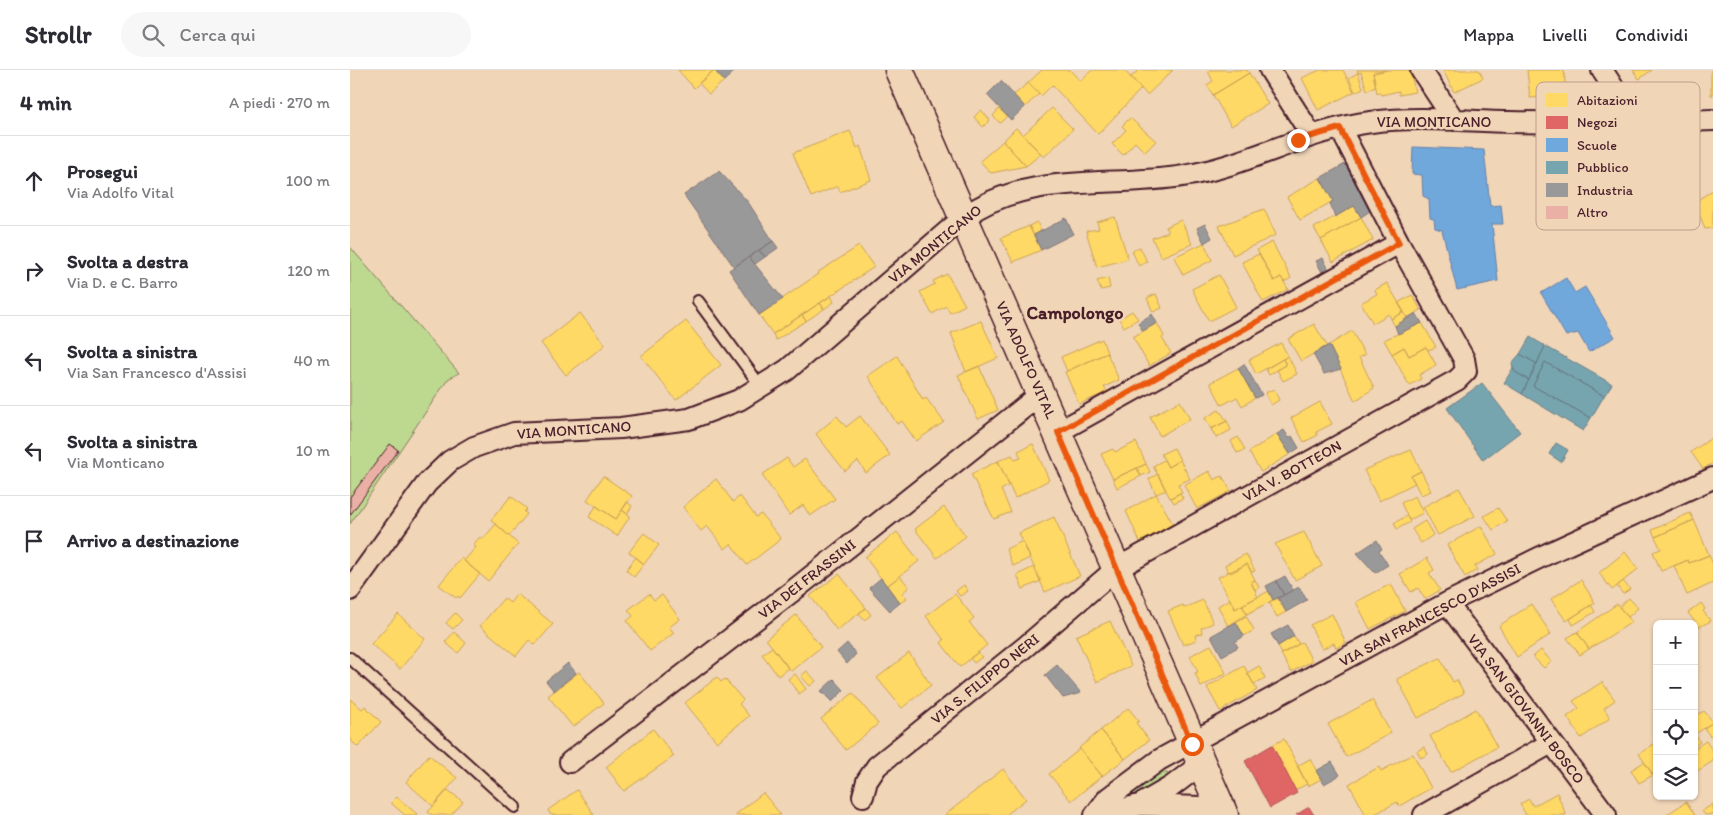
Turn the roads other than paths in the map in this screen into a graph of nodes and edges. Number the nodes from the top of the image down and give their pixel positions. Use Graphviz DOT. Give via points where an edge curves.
graph roads {
  1 [pos="899,70"];
  2 [pos="1270,70"];
  3 [pos="1421,70"];
  4 [pos="1602,70"];
  5 [pos="1610,82"];
  6 [pos="1454,120"];
  7 [pos="1536,120"];
  8 [pos="1700,120"];
  9 [pos="1713,120"];
  10 [pos="1340,128"];
  11 [pos="1312,136"];
  12 [pos="964,217"];
  13 [pos="1399,243"];
  14 [pos="698,301"];
  15 [pos="762,388"];
  16 [pos="1041,394"];
  17 [pos="1058,432"];
  18 [pos="1713,478"];
  19 [pos="1116,569"];
  20 [pos="350,590"];
  21 [pos="1447,603"];
  22 [pos="350,658"];
  23 [pos="1551,744"];
  24 [pos="1197,754"];
  25 [pos="570,762"];
  26 [pos="862,796"];
  27 [pos="1140,805"];
  28 [pos="516,807"];
  29 [pos="1097,815"];
  30 [pos="1224,815"];
  31 [pos="1424,815"];
  32 [pos="1606,815"];
  1 -- 12 [label="street, VIA ADOLFO VITAL"];
  2 -- 11 [label="street"];
  3 -- 6 [label="street"];
  4 -- 5 [label="street"];
  6 -- 7 [label="street, VIA MONTICANO"];
  6 -- 10 [label="street, VIA MONTICANO" via="1404,119"];
  8 -- 9 [label="street, VIA MONTICANO"];
  10 -- 11 [label="street, VIA MONTICANO"];
  10 -- 13 [label="street"];
  11 -- 12 [label="street, VIA MONTICANO" via="1225,166 1184,176 1073,183 1023,190 980,205"];
  12 -- 15 [label="street, VIA MONTICANO"];
  12 -- 16 [label="street, VIA ADOLFO VITAL"];
  13 -- 17 [label="street"];
  13 -- 19 [label="street, VIA V. BOTTEON" via="1464,358 1466,371 1457,380"];
  14 -- 15 [label="lane"];
  15 -- 20 [label="street, VIA MONTICANO" via="689,419 621,428 514,433 474,447 450,461 427,483"];
  16 -- 17 [label="street, VIA ADOLFO VITAL"];
  16 -- 25 [label="street, VIA DEI FRASSINI"];
  17 -- 19 [label="street, VIA ADOLFO VITAL"];
  18 -- 21 [label="street, VIA SAN FRANCESCO D'ASSISI"];
  19 -- 24 [label="street, VIA ADOLFO VITAL"];
  19 -- 26 [label="street, VIA S. FILIPPO NERI" via="877,766"];
  21 -- 23 [label="street, VIA SAN GIOVANNI BOSCO"];
  21 -- 24 [label="street, VIA SAN FRANCESCO D'ASSISI"];
  22 -- 28 [label="lane"];
  23 -- 31 [label="street"];
  23 -- 32 [label="street, VIA SAN GIOVANNI BOSCO"];
  24 -- 27 [label="street" via="1171,788"];
  24 -- 29 [label="street" via="1159,760 1108,798"];
  24 -- 30 [label="street, VIA ADOLFO VITAL"];
  27 -- 29 [label="street"];
  27 -- 30 [label="street" via="1200,807"];
}
